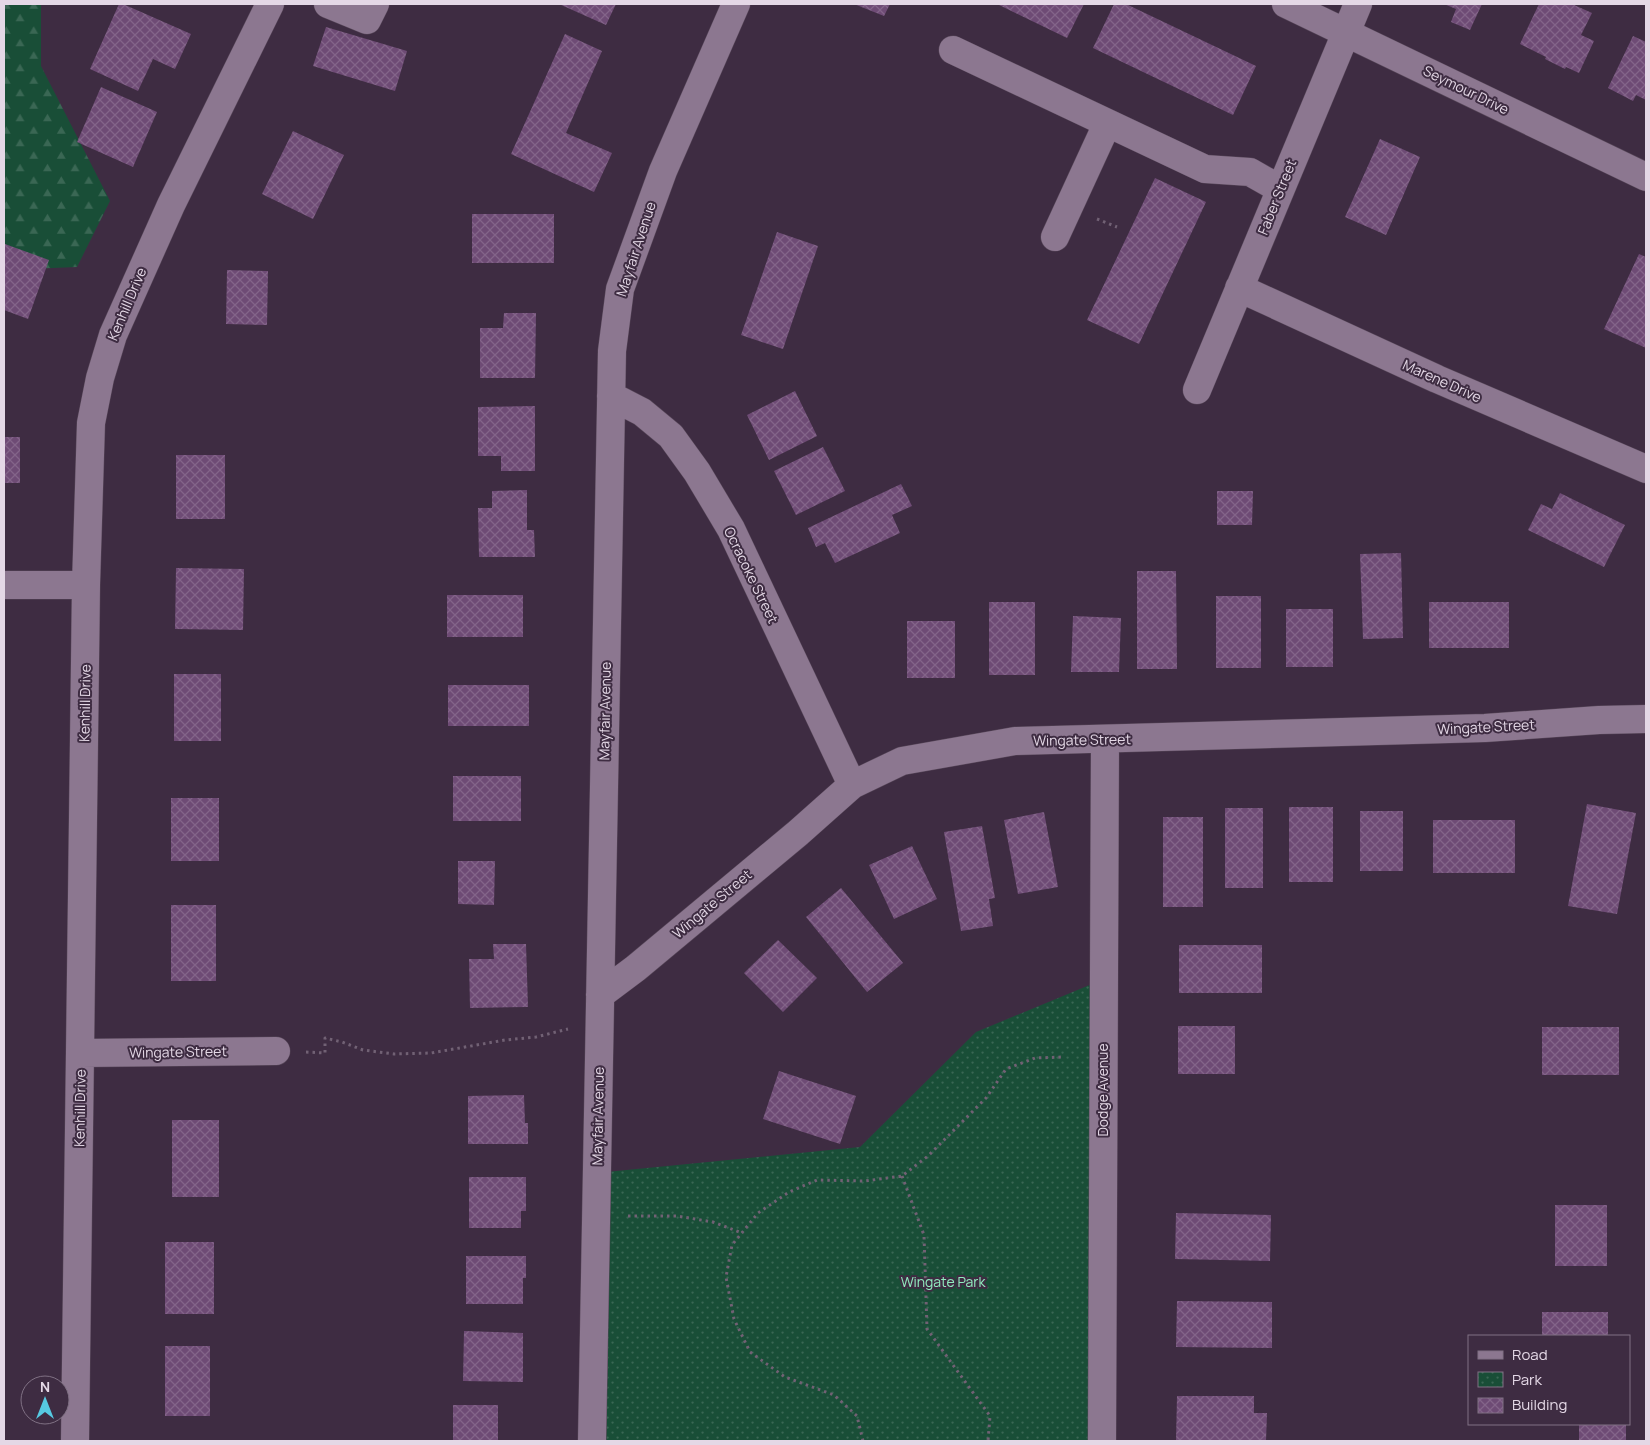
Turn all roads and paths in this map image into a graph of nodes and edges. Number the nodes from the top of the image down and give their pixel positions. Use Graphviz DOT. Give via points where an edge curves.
graph roads {
  1 [pos="270,4"];
  2 [pos="328,4"];
  3 [pos="375,4"];
  4 [pos="736,4"];
  5 [pos="1286,4"];
  6 [pos="1358,4"];
  7 [pos="1346,32"];
  8 [pos="953,50"];
  9 [pos="1108,124"];
  10 [pos="1646,177"];
  11 [pos="1280,189"];
  12 [pos="1055,237"];
  13 [pos="1239,288"];
  14 [pos="1197,390"];
  15 [pos="611,396"];
  16 [pos="1646,469"];
  17 [pos="4,585"];
  18 [pos="86,585"];
  19 [pos="1646,718"];
  20 [pos="1105,739"];
  21 [pos="852,785"];
  22 [pos="600,995"];
  23 [pos="600,1027"];
  24 [pos="276,1051"];
  25 [pos="81,1053"];
  26 [pos="1064,1057"];
  27 [pos="902,1176"];
  28 [pos="625,1216"];
  29 [pos="742,1233"];
  30 [pos="75,1441"];
  31 [pos="592,1441"];
  32 [pos="863,1441"];
  33 [pos="988,1441"];
  34 [pos="1102,1441"];
  1 -- 18 [label="street, Kenhill Drive" via="171,204 110,343 91,423"];
  2 -- 3 [label="street" via="367,20"];
  4 -- 15 [label="street, Mayfair Avenue" via="663,170 620,289 612,351"];
  5 -- 7 [label="street, Seymour Drive"];
  6 -- 7 [label="street, Faber Street"];
  7 -- 10 [label="street, Seymour Drive"];
  7 -- 11 [label="street, Faber Street"];
  8 -- 9 [label="street"];
  9 -- 11 [label="street" via="1206,169 1250,172"];
  9 -- 12 [label="street"];
  11 -- 13 [label="street, Faber Street"];
  13 -- 14 [label="street, Faber Street"];
  13 -- 16 [label="street, Marene Drive" via="1437,379"];
  15 -- 21 [label="street, Ocracoke Street" via="642,412 671,436 697,472 730,529"];
  15 -- 22 [label="street, Mayfair Avenue"];
  17 -- 18 [label="street"];
  18 -- 25 [label="street, Kenhill Drive"];
  19 -- 20 [label="street, Wingate Street" via="1485,728"];
  20 -- 21 [label="street, Wingate Street" via="1015,741 902,761"];
  20 -- 34 [label="street, Dodge Avenue"];
  21 -- 22 [label="street, Wingate Street"];
  22 -- 23 [label="street, Mayfair Avenue"];
  23 -- 24 [label="path" via="569,1028 536,1037 431,1054 363,1050 325,1038 325,1053"];
  23 -- 31 [label="street, Mayfair Avenue"];
  24 -- 25 [label="street, Wingate Street"];
  25 -- 30 [label="street, Kenhill Drive"];
  26 -- 27 [label="path" via="1035,1058 1006,1069 986,1098 928,1156"];
  27 -- 29 [label="path" via="865,1181 817,1180 789,1192 758,1213"];
  27 -- 33 [label="path" via="924,1235 927,1329 990,1416"];
  28 -- 29 [label="path" via="677,1216 713,1222"];
  29 -- 32 [label="path" via="732,1245 726,1277 734,1319 750,1352 786,1377 834,1395 857,1416"];
}
